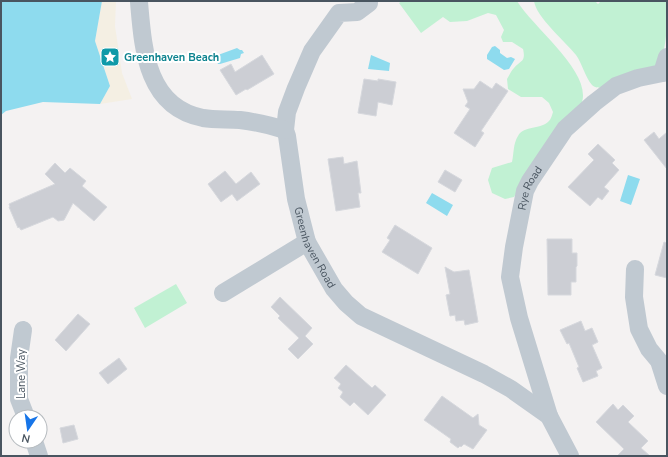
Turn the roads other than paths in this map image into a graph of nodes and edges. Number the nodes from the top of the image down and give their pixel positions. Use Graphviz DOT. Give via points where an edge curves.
graph roads {
  1 [pos="370,1"];
  2 [pos="138,2"];
  3 [pos="337,7"];
  4 [pos="665,67"];
  5 [pos="284,130"];
  6 [pos="308,242"];
  7 [pos="635,269"];
  8 [pos="223,293"];
  9 [pos="23,330"];
  10 [pos="522,378"];
  11 [pos="667,386"];
  12 [pos="23,409"];
  13 [pos="549,416"];
  14 [pos="570,456"];
  1 -- 3 [label="street, Greenhaven Road" via="357,12"];
  2 -- 5 [label="street" via="142,43 151,77 162,94 179,110 202,118 242,120"];
  3 -- 5 [label="street, Greenhaven Road" via="312,51 296,88 287,112"];
  4 -- 10 [label="street, Rye Road" via="616,86 572,122 525,191 510,277 519,318"];
  5 -- 6 [label="street, Greenhaven Road" via="296,199"];
  6 -- 8 [label="street"];
  6 -- 10 [label="street, Greenhaven Road" via="334,289 361,316 484,374"];
  7 -- 11 [label="street" via="634,297 639,329 649,349 659,361"];
  9 -- 12 [label="street, Lane Way" via="19,358 19,399"];
  10 -- 13 [label="street, Greenhaven Road"];
  10 -- 13 [label="street, Rye Road"];
  13 -- 14 [label="street, Greenhaven Road"];
}
